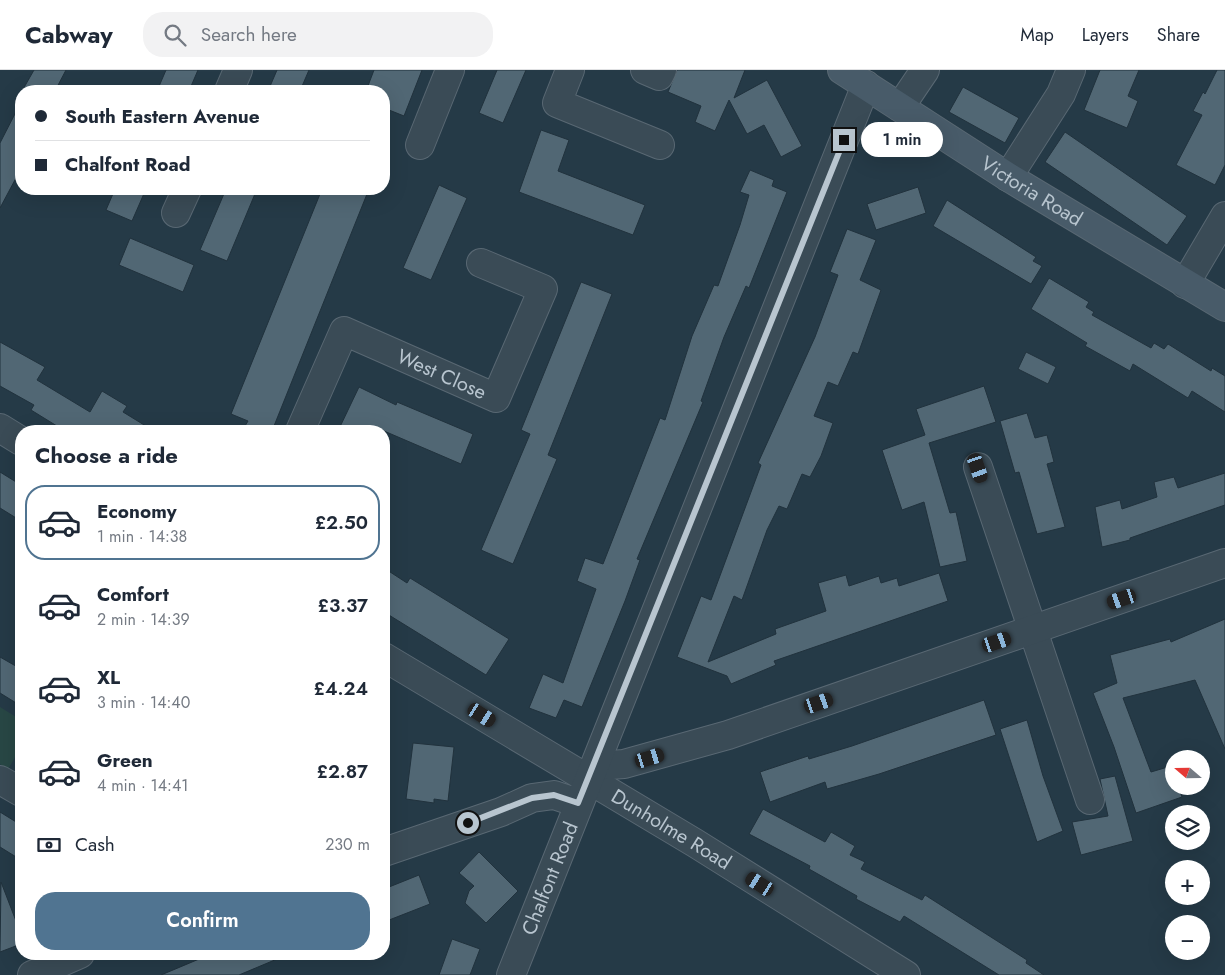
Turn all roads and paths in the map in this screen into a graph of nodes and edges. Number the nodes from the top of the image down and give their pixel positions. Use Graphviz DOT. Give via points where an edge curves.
graph roads {
  1 [pos="238,70"];
  2 [pos="450,70"];
  3 [pos="570,70"];
  4 [pos="645,70"];
  5 [pos="662,70"];
  6 [pos="842,70"];
  7 [pos="925,70"];
  8 [pos="1071,70"];
  9 [pos="232,85"];
  10 [pos="866,85"];
  11 [pos="900,107"];
  12 [pos="420,145"];
  13 [pos="660,145"];
  14 [pos="1008,176"];
  15 [pos="184,195"];
  16 [pos="176,213"];
  17 [pos="1225,216"];
  18 [pos="482,263"];
  19 [pos="1185,284"];
  20 [pos="1225,307"];
  21 [pos="303,425"];
  22 [pos="0,428"];
  23 [pos="15,437"];
  24 [pos="978,468"];
  25 [pos="1225,563"];
  26 [pos="1033,629"];
  27 [pos="390,661"];
  28 [pos="0,780"];
  29 [pos="588,781"];
  30 [pos="15,789"];
  31 [pos="1090,800"];
  32 [pos="390,850"];
  33 [pos="66,960"];
  34 [pos="32,975"];
  35 [pos="511,975"];
  36 [pos="906,975"];
  1 -- 9 [label="street"];
  2 -- 12 [label="street"];
  3 -- 13 [label="street" via="557,104"];
  4 -- 5 [label="street" via="659,76"];
  6 -- 10 [label="street, Victoria Road"];
  7 -- 11 [label="street"];
  8 -- 14 [label="street" via="1061,94"];
  10 -- 11 [label="street, Victoria Road"];
  10 -- 29 [label="street, Chalfont Road"];
  11 -- 14 [label="street, Victoria Road"];
  14 -- 19 [label="street, Victoria Road"];
  15 -- 16 [label="street"];
  17 -- 19 [label="street"];
  18 -- 21 [label="street, West Close" via="542,289 496,398 344,331"];
  19 -- 20 [label="street, Victoria Road"];
  22 -- 23 [label="street"];
  24 -- 26 [label="street"];
  25 -- 26 [label="street"];
  26 -- 29 [label="street" via="720,737 610,765"];
  26 -- 31 [label="street"];
  27 -- 29 [label="street, Dunholme Road"];
  28 -- 30 [label="street"];
  29 -- 32 [label="street"];
  29 -- 35 [label="street, Chalfont Road"];
  29 -- 36 [label="street, Dunholme Road"];
  33 -- 34 [label="street"];
}
